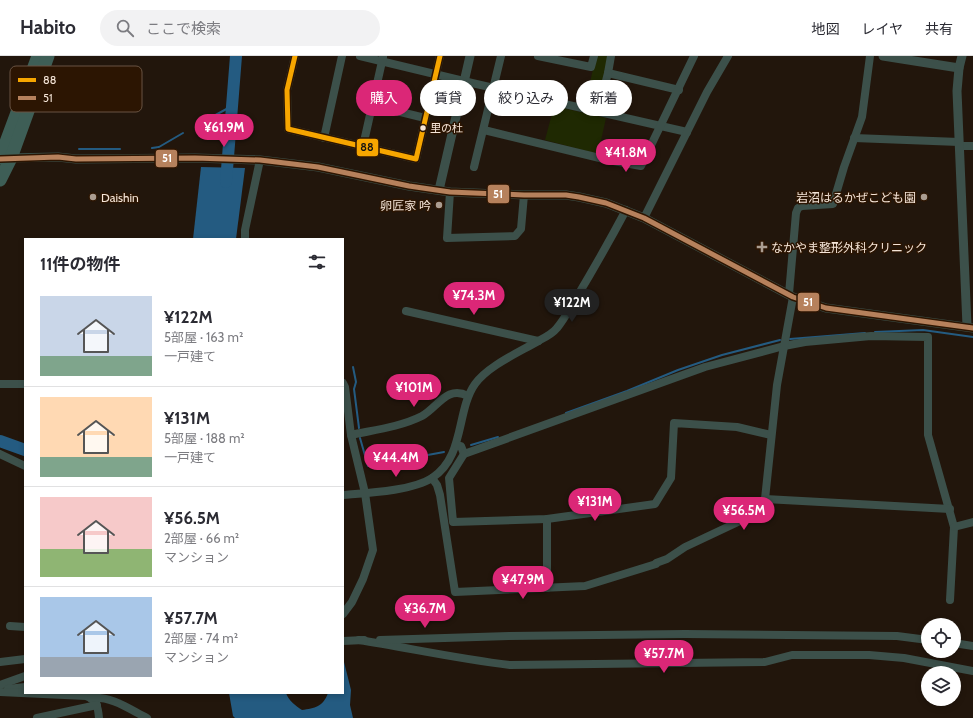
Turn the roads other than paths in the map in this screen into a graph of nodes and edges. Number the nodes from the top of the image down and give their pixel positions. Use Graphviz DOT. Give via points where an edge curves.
graph roads {
  1 [pos="30,56"];
  2 [pos="38,56"];
  3 [pos="48,56"];
  4 [pos="295,56"];
  5 [pos="342,56"];
  6 [pos="360,56"];
  7 [pos="440,56"];
  8 [pos="470,56"];
  9 [pos="501,56"];
  10 [pos="538,56"];
  11 [pos="594,56"];
  12 [pos="611,56"];
  13 [pos="694,56"];
  14 [pos="728,56"];
  15 [pos="870,56"];
  16 [pos="885,56"];
  17 [pos="962,56"];
  18 [pos="383,59"];
  19 [pos="31,66"];
  20 [pos="34,66"];
  21 [pos="44,66"];
  22 [pos="959,68"];
  23 [pos="608,73"];
  24 [pos="436,74"];
  25 [pos="378,80"];
  26 [pos="460,80"];
  27 [pos="464,80"];
  28 [pos="495,80"];
  29 [pos="606,80"];
  30 [pos="679,90"];
  31 [pos="19,112"];
  32 [pos="24,112"];
  33 [pos="412,115"];
  34 [pos="370,116"];
  35 [pos="456,116"];
  36 [pos="487,116"];
  37 [pos="616,116"];
  38 [pos="426,118"];
  39 [pos="660,126"];
  40 [pos="484,130"];
  41 [pos="687,132"];
  42 [pos="324,138"];
  43 [pos="854,138"];
  44 [pos="960,144"];
  45 [pos="363,146"];
  46 [pos="973,146"];
  47 [pos="4,158"];
  48 [pos="256,159"];
  49 [pos="474,167"];
  50 [pos="0,180"];
  51 [pos="439,190"];
  52 [pos="450,192"];
  53 [pos="524,195"];
  54 [pos="626,210"];
  55 [pos="644,218"];
  56 [pos="245,238"];
  57 [pos="791,296"];
  58 [pos="406,311"];
  59 [pos="970,327"];
  60 [pos="538,341"];
  61 [pos="784,346"];
  62 [pos="0,384"];
  63 [pos="24,384"];
  64 [pos="344,385"];
  65 [pos="468,396"];
  66 [pos="351,435"];
  67 [pos="771,435"];
  68 [pos="456,446"];
  69 [pos="0,454"];
  70 [pos="464,454"];
  71 [pos="24,466"];
  72 [pos="432,478"];
  73 [pos="362,493"];
  74 [pos="344,495"];
  75 [pos="764,499"];
  76 [pos="950,509"];
  77 [pos="547,519"];
  78 [pos="973,522"];
  79 [pos="954,527"];
  80 [pos="547,588"];
  81 [pos="950,600"];
  82 [pos="344,613"];
  83 [pos="10,626"];
  84 [pos="24,627"];
  85 [pos="921,639"];
  86 [pos="359,640"];
  87 [pos="344,641"];
  88 [pos="961,644"];
  89 [pos="973,646"];
  90 [pos="24,659"];
  91 [pos="0,662"];
  92 [pos="973,671"];
  93 [pos="24,676"];
  94 [pos="0,685"];
  95 [pos="24,687"];
  96 [pos="0,691"];
  97 [pos="24,692"];
  98 [pos="52,694"];
  99 [pos="91,698"];
  100 [pos="97,706"];
  101 [pos="38,718"];
  102 [pos="99,718"];
  103 [pos="147,718"];
  1 -- 19 [label="street"];
  2 -- 20 [label="highway"];
  3 -- 21 [label="highway"];
  4 -- 42 [label="street" via="287,90 288,128"];
  5 -- 42 [label="street"];
  6 -- 18 [label="street"];
  7 -- 24 [label="street"];
  8 -- 27 [label="street"];
  9 -- 28 [label="street"];
  10 -- 11 [label="street" via="591,67"];
  12 -- 23 [label="street"];
  13 -- 30 [label="street"];
  14 -- 41 [label="street"];
  15 -- 43 [label="street" via="862,117"];
  16 -- 22 [label="street"];
  17 -- 22 [label="street"];
  18 -- 24 [label="street"];
  18 -- 25 [label="street"];
  22 -- 44 [label="street" via="957,91"];
  23 -- 29 [label="street"];
  23 -- 30 [label="street"];
  24 -- 26 [label="street"];
  24 -- 38 [label="street"];
  30 -- 39 [label="street"];
  31 -- 47 [label="highway"];
  32 -- 47 [label="highway"];
  33 -- 38 [label="street"];
  34 -- 45 [label="street"];
  35 -- 51 [label="street"];
  36 -- 40 [label="street"];
  37 -- 39 [label="street"];
  38 -- 45 [label="street" via="416,159"];
  39 -- 40 [label="street" via="641,166"];
  39 -- 41 [label="street"];
  40 -- 49 [label="street"];
  41 -- 55 [label="street"];
  42 -- 45 [label="street"];
  43 -- 44 [label="street"];
  43 -- 57 [label="street" via="833,204 802,206 796,213"];
  44 -- 46 [label="street"];
  44 -- 59 [label="street"];
  47 -- 48 [label="street"];
  47 -- 50 [label="highway"];
  48 -- 51 [label="street" via="318,167"];
  48 -- 56 [label="street"];
  51 -- 52 [label="street"];
  52 -- 53 [label="street"];
  52 -- 53 [label="street" via="447,238 514,236 521,229"];
  53 -- 54 [label="street" via="579,196"];
  54 -- 55 [label="street"];
  54 -- 60 [label="street" via="557,328"];
  55 -- 57 [label="street"];
  57 -- 59 [label="street" via="826,308"];
  57 -- 61 [label="street"];
  58 -- 60 [label="street"];
  60 -- 65 [label="street" via="483,375"];
  61 -- 67 [label="street"];
  61 -- 70 [label="street" via="705,368"];
  61 -- 76 [label="street" via="871,336 928,337 928,435"];
  62 -- 63 [label="street"];
  64 -- 66 [label="street"];
  65 -- 66 [label="street" via="461,392 450,394 422,416"];
  65 -- 68 [label="street"];
  66 -- 73 [label="street"];
  67 -- 75 [label="street"];
  67 -- 77 [label="street" via="737,428 674,424 671,478 655,504"];
  68 -- 70 [label="street" via="461,446"];
  68 -- 72 [label="street" via="444,467"];
  69 -- 71 [label="street"];
  70 -- 77 [label="street" via="449,478 453,522"];
  72 -- 73 [label="street" via="419,484"];
  72 -- 80 [label="street" via="440,495 455,592"];
  73 -- 74 [label="street"];
  73 -- 82 [label="street" via="373,550 370,563 352,602"];
  75 -- 76 [label="street"];
  75 -- 80 [label="street" via="754,514 656,564 585,586"];
  76 -- 79 [label="street"];
  77 -- 80 [label="street"];
  78 -- 79 [label="street"];
  79 -- 81 [label="street"];
  83 -- 84 [label="street"];
  85 -- 86 [label="street" via="897,636 685,634"];
  86 -- 87 [label="street"];
  86 -- 92 [label="street" via="510,665 765,662 792,655 869,655 904,658"];
  88 -- 89 [label="street"];
  90 -- 91 [label="street"];
  93 -- 94 [label="street"];
  95 -- 96 [label="street"];
  96 -- 97 [label="street"];
  98 -- 99 [label="street"];
  99 -- 100 [label="street"];
  99 -- 103 [label="street" via="100,697 115,701"];
  100 -- 101 [label="street"];
  100 -- 102 [label="street"];
}
